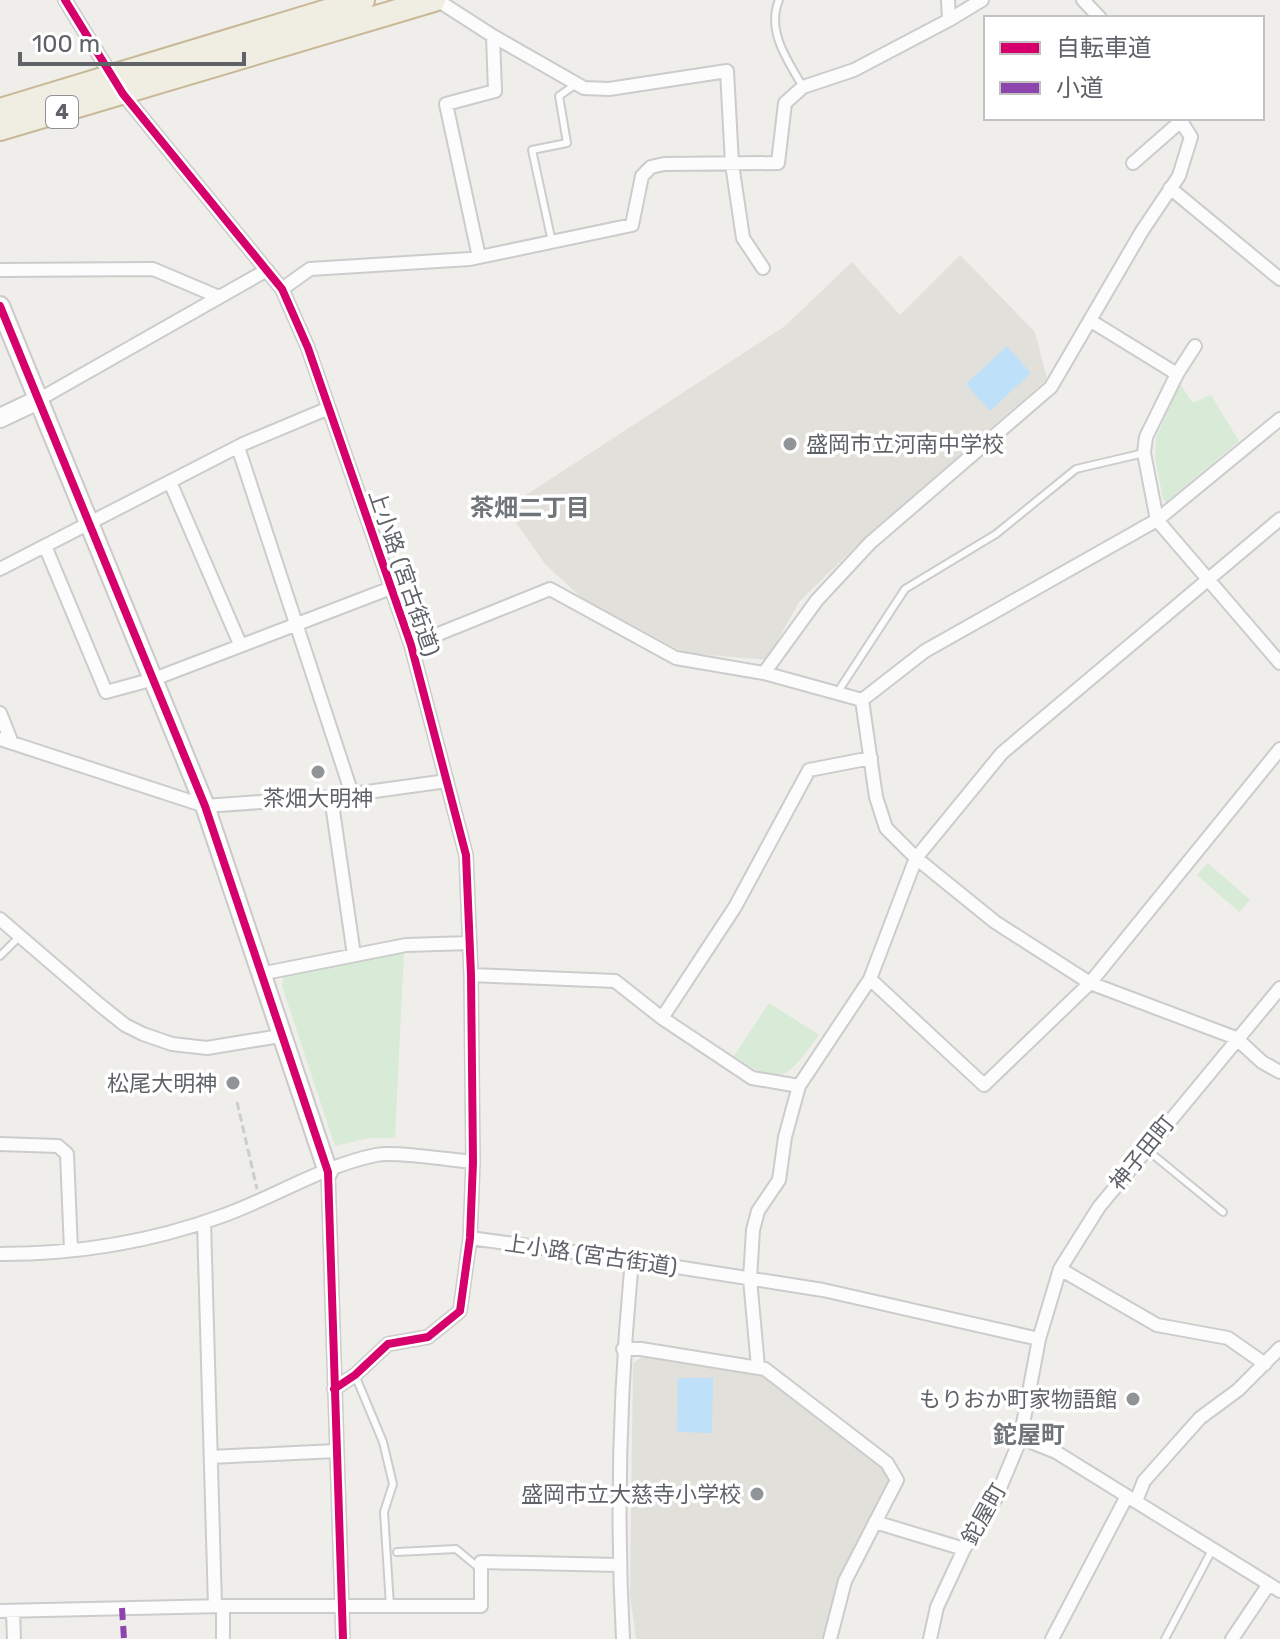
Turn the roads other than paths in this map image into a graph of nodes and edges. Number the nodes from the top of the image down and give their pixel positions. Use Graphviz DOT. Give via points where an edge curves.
graph roads {
  1 [pos="65,0"];
  2 [pos="363,0"];
  3 [pos="435,0"];
  4 [pos="779,0"];
  5 [pos="948,0"];
  6 [pos="982,0"];
  7 [pos="1083,0"];
  8 [pos="1098,16"];
  9 [pos="949,20"];
  10 [pos="493,36"];
  11 [pos="576,84"];
  12 [pos="117,85"];
  13 [pos="803,87"];
  14 [pos="0,110"];
  15 [pos="1180,120"];
  16 [pos="0,129"];
  17 [pos="1133,163"];
  18 [pos="732,164"];
  19 [pos="1170,188"];
  20 [pos="552,242"];
  21 [pos="479,257"];
  22 [pos="763,268"];
  23 [pos="0,270"];
  24 [pos="267,270"];
  25 [pos="1280,279"];
  26 [pos="282,289"];
  27 [pos="219,297"];
  28 [pos="0,306"];
  29 [pos="1091,321"];
  30 [pos="1195,346"];
  31 [pos="1177,374"];
  32 [pos="38,400"];
  33 [pos="329,408"];
  34 [pos="0,418"];
  35 [pos="1280,419"];
  36 [pos="238,447"];
  37 [pos="1144,453"];
  38 [pos="170,482"];
  39 [pos="1280,519"];
  40 [pos="1157,520"];
  41 [pos="91,523"];
  42 [pos="45,546"];
  43 [pos="0,569"];
  44 [pos="1207,581"];
  45 [pos="391,588"];
  46 [pos="296,624"];
  47 [pos="240,644"];
  48 [pos="411,645"];
  49 [pos="1280,663"];
  50 [pos="764,673"];
  51 [pos="154,679"];
  52 [pos="837,693"];
  53 [pos="862,700"];
  54 [pos="0,713"];
  55 [pos="6,741"];
  56 [pos="1280,749"];
  57 [pos="871,758"];
  58 [pos="447,781"];
  59 [pos="352,794"];
  60 [pos="331,797"];
  61 [pos="205,806"];
  62 [pos="916,858"];
  63 [pos="0,919"];
  64 [pos="20,936"];
  65 [pos="470,943"];
  66 [pos="354,955"];
  67 [pos="0,956"];
  68 [pos="260,974"];
  69 [pos="471,975"];
  70 [pos="870,979"];
  71 [pos="1090,983"];
  72 [pos="1280,988"];
  73 [pos="662,1018"];
  74 [pos="280,1036"];
  75 [pos="1236,1038"];
  76 [pos="1280,1072"];
  77 [pos="799,1086"];
  78 [pos="0,1144"];
  79 [pos="1146,1149"];
  80 [pos="473,1162"];
  81 [pos="328,1172"];
  82 [pos="1223,1212"];
  83 [pos="204,1222"];
  84 [pos="470,1238"];
  85 [pos="71,1250"];
  86 [pos="0,1254"];
  87 [pos="632,1260"];
  88 [pos="1060,1269"];
  89 [pos="750,1279"];
  90 [pos="1039,1339"];
  91 [pos="1280,1348"];
  92 [pos="623,1349"];
  93 [pos="1265,1364"];
  94 [pos="758,1367"];
  95 [pos="355,1375"];
  96 [pos="334,1389"];
  97 [pos="1021,1438"];
  98 [pos="336,1451"];
  99 [pos="211,1457"];
  100 [pos="1132,1498"];
  101 [pos="875,1522"];
  102 [pos="964,1549"];
  103 [pos="1213,1549"];
  104 [pos="397,1552"];
  105 [pos="619,1565"];
  106 [pos="482,1571"];
  107 [pos="1274,1588"];
  108 [pos="342,1605"];
  109 [pos="219,1606"];
  110 [pos="390,1606"];
  111 [pos="6,1611"];
  112 [pos="14,1639"];
  113 [pos="223,1639"];
  114 [pos="343,1639"];
  115 [pos="623,1639"];
  116 [pos="830,1639"];
  117 [pos="930,1639"];
  118 [pos="1052,1639"];
  119 [pos="1165,1639"];
  120 [pos="1232,1639"];
  1 -- 12 [label="street, 上小路 (宮古街道)"];
  2 -- 12 [label="highway, 4"];
  3 -- 10 [label="street"];
  3 -- 12 [label="highway, 4"];
  4 -- 13 [label="lane" via="777,42"];
  5 -- 9 [label="street"];
  6 -- 9 [label="street"];
  7 -- 8 [label="street"];
  9 -- 13 [label="street" via="854,70"];
  10 -- 11 [label="street"];
  10 -- 21 [label="street" via="495,91 446,104"];
  11 -- 18 [label="street" via="609,89 727,71"];
  11 -- 20 [label="lane" via="559,96 567,143 532,150"];
  12 -- 14 [label="highway, 4"];
  12 -- 16 [label="highway, 4"];
  12 -- 24 [label="street, 上小路 (宮古街道)"];
  13 -- 18 [label="street" via="785,103 778,163"];
  15 -- 17 [label="street"];
  15 -- 19 [label="street" via="1191,137"];
  18 -- 20 [label="street" via="651,167 642,176 632,225"];
  18 -- 22 [label="street" via="743,238"];
  19 -- 25 [label="street"];
  19 -- 29 [label="street"];
  20 -- 21 [label="street"];
  21 -- 26 [label="street" via="310,269"];
  23 -- 27 [label="street" via="153,269"];
  24 -- 26 [label="street, 上小路 (宮古街道)"];
  24 -- 27 [label="street"];
  26 -- 33 [label="street, 上小路 (宮古街道)"];
  27 -- 32 [label="street"];
  28 -- 32 [label="street"];
  29 -- 31 [label="street"];
  29 -- 50 [label="street" via="1051,387 870,543 817,600"];
  30 -- 31 [label="street"];
  31 -- 37 [label="street" via="1146,437"];
  32 -- 34 [label="street"];
  32 -- 41 [label="street"];
  33 -- 36 [label="street"];
  33 -- 45 [label="street, 上小路 (宮古街道)"];
  35 -- 40 [label="street"];
  36 -- 38 [label="street"];
  36 -- 46 [label="street"];
  37 -- 40 [label="street"];
  37 -- 52 [label="lane" via="1076,469 996,534 905,589"];
  38 -- 41 [label="street"];
  38 -- 47 [label="street"];
  39 -- 44 [label="street"];
  40 -- 44 [label="street"];
  40 -- 53 [label="street" via="925,651"];
  41 -- 42 [label="street"];
  41 -- 51 [label="street"];
  42 -- 43 [label="street"];
  42 -- 51 [label="street" via="106,692"];
  44 -- 49 [label="street"];
  44 -- 62 [label="street" via="1002,753"];
  45 -- 46 [label="street"];
  45 -- 48 [label="street, 上小路 (宮古街道)"];
  46 -- 47 [label="street"];
  46 -- 59 [label="street"];
  47 -- 51 [label="street"];
  48 -- 50 [label="street" via="550,589 676,658"];
  48 -- 58 [label="street, 上小路 (宮古街道)"];
  50 -- 52 [label="street"];
  51 -- 61 [label="street"];
  52 -- 53 [label="street"];
  53 -- 57 [label="street"];
  54 -- 55 [label="street"];
  55 -- 61 [label="street"];
  56 -- 71 [label="street"];
  57 -- 62 [label="street" via="886,828"];
  57 -- 73 [label="street" via="809,770 735,907"];
  58 -- 59 [label="street"];
  58 -- 65 [label="street, 上小路 (宮古街道)" via="466,855"];
  59 -- 60 [label="street"];
  60 -- 61 [label="street"];
  60 -- 66 [label="street"];
  61 -- 68 [label="street"];
  62 -- 70 [label="street"];
  62 -- 71 [label="street" via="995,922"];
  63 -- 64 [label="street"];
  64 -- 67 [label="lane"];
  64 -- 74 [label="street" via="125,1025 143,1034 207,1048"];
  65 -- 66 [label="street" via="406,945"];
  65 -- 69 [label="street, 上小路 (宮古街道)"];
  66 -- 68 [label="street"];
  68 -- 74 [label="street"];
  69 -- 73 [label="street" via="615,981"];
  69 -- 80 [label="street, 上小路 (宮古街道)"];
  70 -- 71 [label="street" via="984,1085"];
  70 -- 77 [label="street"];
  71 -- 75 [label="street"];
  72 -- 75 [label="street, 神子田町"];
  73 -- 77 [label="street" via="752,1078"];
  74 -- 81 [label="street"];
  75 -- 76 [label="street"];
  75 -- 79 [label="street, 神子田町"];
  77 -- 89 [label="street" via="779,1180 758,1211 753,1230"];
  78 -- 85 [label="street" via="58,1146 67,1154"];
  79 -- 82 [label="lane"];
  79 -- 88 [label="street, 神子田町" via="1099,1207"];
  80 -- 81 [label="street" via="378,1155"];
  80 -- 84 [label="street, 上小路 (宮古街道)"];
  81 -- 83 [label="street"];
  81 -- 96 [label="street"];
  83 -- 85 [label="street" via="135,1242"];
  83 -- 99 [label="street"];
  84 -- 87 [label="street, 上小路 (宮古街道)"];
  84 -- 95 [label="street" via="460,1311 428,1337 388,1344"];
  85 -- 86 [label="street"];
  87 -- 89 [label="street, 上小路 (宮古街道)"];
  87 -- 92 [label="street"];
  88 -- 90 [label="street, 神子田町"];
  88 -- 93 [label="street" via="1157,1325 1228,1338"];
  89 -- 90 [label="street, 上小路 (宮古街道)" via="823,1290"];
  89 -- 94 [label="street"];
  90 -- 97 [label="street, 鉈屋町"];
  91 -- 93 [label="street"];
  92 -- 94 [label="street"];
  92 -- 105 [label="street"];
  93 -- 100 [label="street" via="1200,1418"];
  94 -- 101 [label="street" via="887,1463 897,1480"];
  95 -- 96 [label="street"];
  95 -- 110 [label="lane" via="383,1442 393,1484 384,1512"];
  96 -- 98 [label="street"];
  97 -- 100 [label="street" via="1056,1452"];
  97 -- 102 [label="street, 鉈屋町" via="995,1500"];
  98 -- 99 [label="street"];
  98 -- 108 [label="street"];
  99 -- 109 [label="street"];
  100 -- 103 [label="street"];
  100 -- 118 [label="street"];
  101 -- 102 [label="street"];
  101 -- 116 [label="street" via="845,1581"];
  102 -- 117 [label="street, 鉈屋町" via="937,1607"];
  103 -- 107 [label="street"];
  103 -- 119 [label="lane"];
  104 -- 106 [label="lane" via="456,1549"];
  105 -- 106 [label="street" via="481,1562"];
  105 -- 115 [label="street"];
  106 -- 110 [label="street" via="481,1606"];
  107 -- 120 [label="street"];
  108 -- 109 [label="street"];
  108 -- 110 [label="street"];
  108 -- 114 [label="street"];
  109 -- 111 [label="street"];
  109 -- 113 [label="street"];
  111 -- 112 [label="street"];
}
